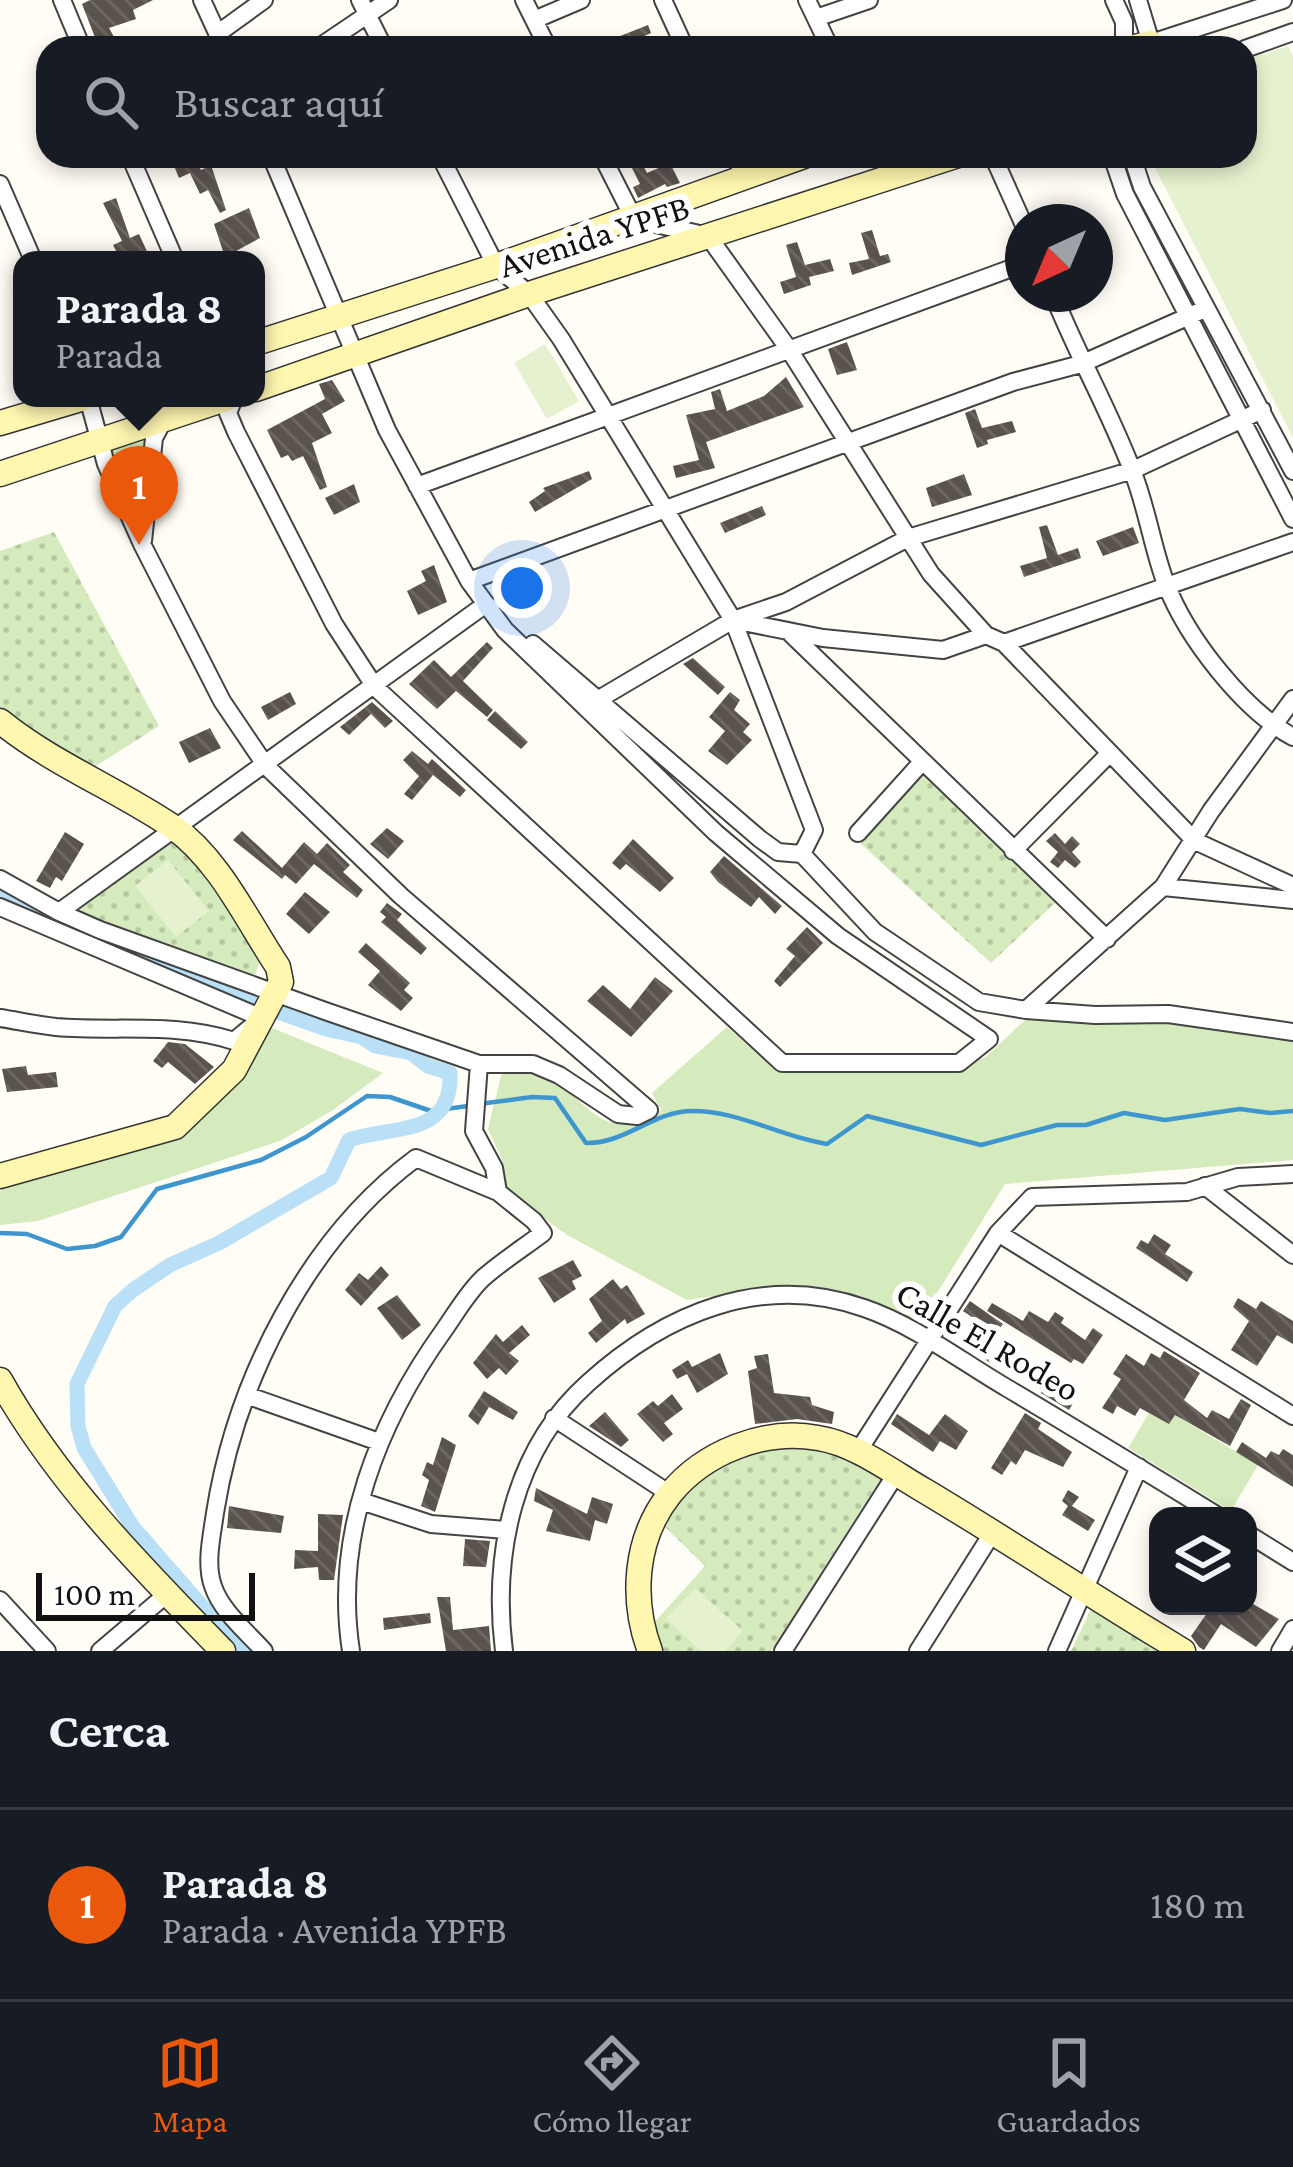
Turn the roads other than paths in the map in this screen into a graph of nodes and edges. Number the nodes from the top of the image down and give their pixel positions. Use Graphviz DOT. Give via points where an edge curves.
graph roads {
  1 [pos="62,0"];
  2 [pos="202,0"];
  3 [pos="264,0"];
  4 [pos="388,0"];
  5 [pos="524,0"];
  6 [pos="581,0"];
  7 [pos="663,0"];
  8 [pos="807,0"];
  9 [pos="869,0"];
  10 [pos="1114,0"];
  11 [pos="1138,0"];
  12 [pos="1280,1"];
  13 [pos="363,7"];
  14 [pos="816,18"];
  15 [pos="534,20"];
  16 [pos="77,36"];
  17 [pos="219,36"];
  18 [pos="226,36"];
  19 [pos="331,36"];
  20 [pos="378,36"];
  21 [pos="542,36"];
  22 [pos="680,36"];
  23 [pos="824,36"];
  24 [pos="1132,36"];
  25 [pos="1139,36"];
  26 [pos="1173,36"];
  27 [pos="1292,36"];
  28 [pos="1257,46"];
  29 [pos="135,168"];
  30 [pos="276,168"];
  31 [pos="446,168"];
  32 [pos="608,168"];
  33 [pos="736,168"];
  34 [pos="919,168"];
  35 [pos="998,168"];
  36 [pos="1116,168"];
  37 [pos="1136,168"];
  38 [pos="0,184"];
  39 [pos="1014,204"];
  40 [pos="634,219"];
  41 [pos="708,236"];
  42 [pos="28,251"];
  43 [pos="171,251"];
  44 [pos="496,266"];
  45 [pos="1005,270"];
  46 [pos="529,294"];
  47 [pos="1060,312"];
  48 [pos="1197,312"];
  49 [pos="340,318"];
  50 [pos="265,340"];
  51 [pos="788,348"];
  52 [pos="354,358"];
  53 [pos="1081,364"];
  54 [pos="265,386"];
  55 [pos="55,407"];
  56 [pos="89,407"];
  57 [pos="171,407"];
  58 [pos="204,407"];
  59 [pos="229,407"];
  60 [pos="1262,410"];
  61 [pos="609,415"];
  62 [pos="1242,418"];
  63 [pos="163,421"];
  64 [pos="0,423"];
  65 [pos="100,442"];
  66 [pos="851,444"];
  67 [pos="1132,470"];
  68 [pos="1293,471"];
  69 [pos="0,474"];
  70 [pos="417,486"];
  71 [pos="668,509"];
  72 [pos="1293,519"];
  73 [pos="908,538"];
  74 [pos="142,544"];
  75 [pos="1291,545"];
  76 [pos="469,581"];
  77 [pos="1167,587"];
  78 [pos="486,604"];
  79 [pos="733,620"];
  80 [pos="787,630"];
  81 [pos="986,635"];
  82 [pos="1004,643"];
  83 [pos="375,687"];
  84 [pos="599,699"];
  85 [pos="1293,700"];
  86 [pos="0,722"];
  87 [pos="1275,728"];
  88 [pos="1293,737"];
  89 [pos="1110,753"];
  90 [pos="922,762"];
  91 [pos="266,766"];
  92 [pos="175,829"];
  93 [pos="858,832"];
  94 [pos="1195,841"];
  95 [pos="1013,851"];
  96 [pos="802,854"];
  97 [pos="0,879"];
  98 [pos="1293,886"];
  99 [pos="1162,887"];
  100 [pos="1293,900"];
  101 [pos="0,907"];
  102 [pos="59,912"];
  103 [pos="1107,939"];
  104 [pos="270,1006"];
  105 [pos="1026,1010"];
  106 [pos="0,1018"];
  107 [pos="1293,1032"];
  108 [pos="479,1064"];
  109 [pos="1293,1174"];
  110 [pos="0,1177"];
  111 [pos="1205,1186"];
  112 [pos="498,1192"];
  113 [pos="998,1233"];
  114 [pos="1293,1255"];
  115 [pos="929,1342"];
  116 [pos="0,1380"];
  117 [pos="249,1396"];
  118 [pos="1293,1416"];
  119 [pos="554,1418"];
  120 [pos="379,1442"];
  121 [pos="857,1453"];
  122 [pos="1139,1467"];
  123 [pos="896,1474"];
  124 [pos="670,1494"];
  125 [pos="361,1501"];
  126 [pos="1203,1507"];
  127 [pos="506,1531"];
  128 [pos="993,1532"];
  129 [pos="1257,1540"];
  130 [pos="1293,1562"];
  131 [pos="1084,1592"];
  132 [pos="167,1594"];
  133 [pos="0,1600"];
  134 [pos="1293,1629"];
  135 [pos="1175,1649"];
  136 [pos="47,1651"];
  137 [pos="100,1651"];
  138 [pos="224,1651"];
  139 [pos="264,1651"];
  140 [pos="351,1651"];
  141 [pos="504,1651"];
  142 [pos="650,1651"];
  143 [pos="783,1651"];
  144 [pos="917,1651"];
  145 [pos="1057,1651"];
  146 [pos="1280,1651"];
  1 -- 16 [label="street"];
  2 -- 17 [label="street"];
  3 -- 18 [label="street"];
  4 -- 13 [label="street"];
  5 -- 15 [label="street"];
  6 -- 15 [label="street"];
  7 -- 22 [label="street"];
  8 -- 14 [label="street"];
  9 -- 14 [label="street"];
  10 -- 24 [label="street"];
  11 -- 25 [label="street"];
  12 -- 26 [label="street"];
  12 -- 27 [label="street"];
  13 -- 19 [label="street"];
  13 -- 20 [label="street"];
  14 -- 23 [label="street"];
  15 -- 21 [label="street"];
  27 -- 28 [label="street"];
  29 -- 43 [label="street"];
  30 -- 49 [label="street"];
  31 -- 44 [label="street"];
  32 -- 40 [label="street"];
  33 -- 40 [label="street, Avenida YPFB"];
  34 -- 41 [label="street, Avenida YPFB"];
  35 -- 39 [label="street"];
  36 -- 48 [label="street"];
  37 -- 48 [label="street"];
  38 -- 42 [label="street"];
  40 -- 41 [label="street"];
  40 -- 44 [label="street, Avenida YPFB"];
  41 -- 46 [label="street, Avenida YPFB"];
  41 -- 51 [label="street"];
  44 -- 46 [label="street"];
  44 -- 49 [label="street, Avenida YPFB"];
  45 -- 51 [label="street"];
  46 -- 52 [label="street, Avenida YPFB"];
  46 -- 61 [label="street"];
  47 -- 53 [label="street"];
  48 -- 53 [label="street"];
  48 -- 60 [label="street"];
  48 -- 62 [label="street"];
  49 -- 50 [label="street, Avenida YPFB"];
  49 -- 52 [label="street"];
  51 -- 61 [label="street"];
  51 -- 66 [label="street"];
  52 -- 54 [label="street, Avenida YPFB"];
  52 -- 70 [label="street"];
  53 -- 66 [label="street"];
  53 -- 67 [label="street"];
  55 -- 64 [label="street"];
  56 -- 65 [label="street"];
  57 -- 63 [label="street"];
  58 -- 63 [label="street"];
  59 -- 83 [label="street" via="334,624"];
  60 -- 62 [label="street"];
  60 -- 68 [label="street"];
  61 -- 70 [label="street"];
  61 -- 71 [label="street"];
  62 -- 67 [label="street"];
  62 -- 72 [label="street"];
  63 -- 65 [label="street"];
  63 -- 74 [label="street" via="148,469"];
  65 -- 69 [label="street"];
  65 -- 74 [label="street"];
  66 -- 71 [label="street"];
  66 -- 73 [label="street"];
  67 -- 73 [label="street"];
  67 -- 77 [label="street"];
  70 -- 76 [label="street"];
  71 -- 76 [label="street"];
  71 -- 79 [label="street"];
  73 -- 79 [label="street" via="786,602"];
  73 -- 81 [label="street"];
  74 -- 91 [label="street"];
  75 -- 77 [label="street"];
  76 -- 78 [label="street"];
  77 -- 82 [label="street"];
  77 -- 87 [label="street" via="1215,668"];
  78 -- 83 [label="street"];
  78 -- 83 [label="street" via="716,833 838,936 989,1040 959,1063 782,1064"];
  78 -- 84 [label="street"];
  79 -- 80 [label="street"];
  79 -- 84 [label="street"];
  79 -- 96 [label="street" via="814,830"];
  80 -- 81 [label="street" via="943,650"];
  80 -- 90 [label="street"];
  81 -- 82 [label="street"];
  82 -- 89 [label="street"];
  83 -- 91 [label="street"];
  84 -- 96 [label="street" via="760,839 778,852"];
  85 -- 87 [label="street"];
  86 -- 92 [label="street"];
  87 -- 88 [label="street"];
  87 -- 94 [label="street"];
  89 -- 94 [label="street"];
  89 -- 95 [label="street"];
  90 -- 93 [label="street"];
  90 -- 95 [label="street"];
  91 -- 92 [label="street"];
  91 -- 108 [label="street" via="401,896 650,1110 618,1114 533,1064"];
  92 -- 102 [label="street"];
  92 -- 104 [label="street" via="206,860 278,967"];
  94 -- 98 [label="street"];
  94 -- 99 [label="street"];
  95 -- 103 [label="street"];
  96 -- 105 [label="street" via="875,932 979,1002"];
  97 -- 102 [label="street"];
  99 -- 100 [label="street"];
  99 -- 103 [label="street"];
  101 -- 104 [label="street"];
  102 -- 104 [label="street"];
  103 -- 105 [label="street"];
  104 -- 106 [label="street" via="234,1041"];
  104 -- 108 [label="street"];
  104 -- 110 [label="street" via="234,1070 175,1127"];
  105 -- 107 [label="street" via="1168,1014"];
  108 -- 112 [label="street" via="474,1131"];
  109 -- 111 [label="street"];
  111 -- 113 [label="street" via="1032,1197"];
  111 -- 114 [label="street"];
  112 -- 117 [label="street" via="416,1158 394,1173 297,1293"];
  112 -- 120 [label="street" via="543,1233 481,1280 404,1388"];
  113 -- 115 [label="street"];
  113 -- 118 [label="street"];
  115 -- 119 [label="street, Calle El Rodeo" via="830,1298 754,1295 657,1330"];
  115 -- 121 [label="street"];
  115 -- 122 [label="street, Calle El Rodeo"];
  116 -- 132 [label="street" via="44,1451"];
  117 -- 120 [label="street"];
  117 -- 139 [label="street" via="219,1488 209,1568 224,1607"];
  119 -- 124 [label="street"];
  119 -- 127 [label="street, Calle El Rodeo"];
  120 -- 125 [label="street"];
  121 -- 123 [label="street"];
  121 -- 124 [label="street" via="813,1437 756,1440 711,1460"];
  122 -- 126 [label="street, Calle El Rodeo"];
  122 -- 131 [label="street"];
  123 -- 128 [label="street"];
  123 -- 143 [label="street"];
  124 -- 142 [label="street" via="638,1580"];
  125 -- 127 [label="street" via="431,1524"];
  125 -- 140 [label="street" via="349,1563"];
  127 -- 141 [label="street, Calle El Rodeo" via="499,1590"];
  128 -- 131 [label="street"];
  128 -- 144 [label="street"];
  129 -- 130 [label="street"];
  131 -- 135 [label="street"];
  131 -- 145 [label="street"];
  132 -- 137 [label="street"];
  132 -- 138 [label="street"];
  133 -- 136 [label="street"];
  134 -- 146 [label="street"];
}
